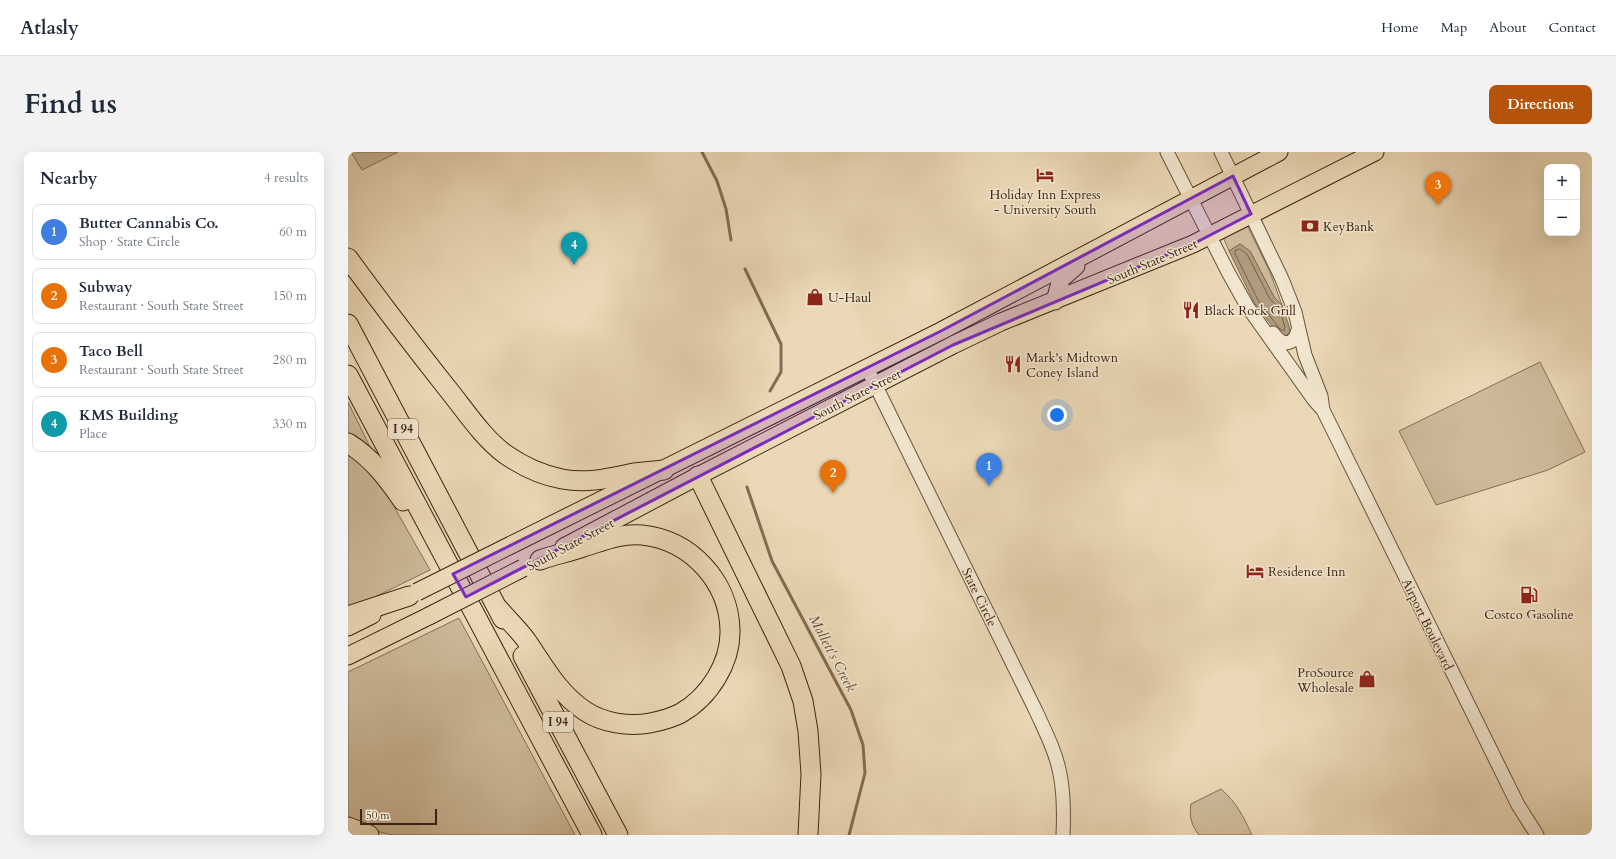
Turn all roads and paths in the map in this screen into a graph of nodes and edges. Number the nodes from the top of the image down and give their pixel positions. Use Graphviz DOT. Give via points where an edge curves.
graph roads {
  1 [pos="1167,152"];
  2 [pos="1221,152"];
  3 [pos="1279,152"];
  4 [pos="1375,152"];
  5 [pos="1233,176"];
  6 [pos="1191,198"];
  7 [pos="1251,214"];
  8 [pos="1144,223"];
  9 [pos="1210,235"];
  10 [pos="348,258"];
  11 [pos="1055,301"];
  12 [pos="1247,306"];
  13 [pos="348,324"];
  14 [pos="1298,330"];
  15 [pos="867,368"];
  16 [pos="348,375"];
  17 [pos="875,385"];
  18 [pos="826,388"];
  19 [pos="834,404"];
  20 [pos="1324,410"];
  21 [pos="348,443"];
  22 [pos="664,470"];
  23 [pos="698,476"];
  24 [pos="540,560"];
  25 [pos="413,594"];
  26 [pos="498,608"];
  27 [pos="348,616"];
  28 [pos="348,627"];
  29 [pos="348,656"];
  30 [pos="582,816"];
  31 [pos="348,828"];
  32 [pos="369,835"];
  33 [pos="592,835"];
  34 [pos="618,835"];
  35 [pos="808,835"];
  36 [pos="1063,835"];
  37 [pos="1537,835"];
  1 -- 6 [label="street, Airport Boulevard"];
  2 -- 5 [label="street, Airport Boulevard"];
  3 -- 5 [label="main road, South State Street"];
  4 -- 7 [label="main road, South State Street"];
  5 -- 6 [label="main road, South State Street"];
  5 -- 7 [label="street, Airport Boulevard"];
  6 -- 8 [label="main road, South State Street"];
  6 -- 9 [label="street, Airport Boulevard"];
  7 -- 9 [label="main road, South State Street"];
  7 -- 14 [label="street, Airport Boulevard" via="1282,279 1295,312"];
  8 -- 11 [label="main road" via="1107,249 1074,267 1061,279"];
  8 -- 15 [label="main road, South State Street"];
  9 -- 11 [label="main road, South State Street"];
  9 -- 12 [label="street, Airport Boulevard"];
  10 -- 22 [label="highway" via="391,317 488,439 504,453 542,474 564,479 597,481"];
  11 -- 17 [label="main road, South State Street" via="1001,322"];
  12 -- 14 [label="street" via="1259,313 1277,339 1282,342 1289,343 1294,340"];
  12 -- 20 [label="street, Airport Boulevard" via="1314,400"];
  13 -- 26 [label="highway, I 94"];
  14 -- 20 [label="street, Airport Boulevard"];
  15 -- 17 [label="street, State Circle"];
  15 -- 18 [label="main road, South State Street"];
  16 -- 30 [label="highway, I 94"];
  17 -- 19 [label="main road, South State Street"];
  17 -- 36 [label="street, State Circle" via="1053,750 1064,798"];
  18 -- 19 [label="street"];
  18 -- 22 [label="main road, South State Street"];
  19 -- 23 [label="main road, South State Street"];
  20 -- 37 [label="street, Airport Boulevard" via="1518,805"];
  21 -- 30 [label="highway" via="377,466 407,507 550,769"];
  22 -- 23 [label="main road" via="691,470"];
  22 -- 25 [label="main road, South State Street, bridge"];
  23 -- 24 [label="main road, South State Street"];
  23 -- 35 [label="highway" via="791,666 803,701 811,774"];
  24 -- 26 [label="highway" via="605,539 641,535 675,544 693,554 709,570 722,592 728,613 730,632 727,653 712,685 681,713 660,721 624,724 602,719 586,712 566,695 551,678 525,639"];
  24 -- 29 [label="main road, South State Street, bridge"];
  25 -- 27 [label="highway"];
  25 -- 28 [label="main road, South State Street"];
  26 -- 34 [label="highway, I 94"];
  30 -- 33 [label="highway, I 94"];
  31 -- 32 [label="highway"];
}
